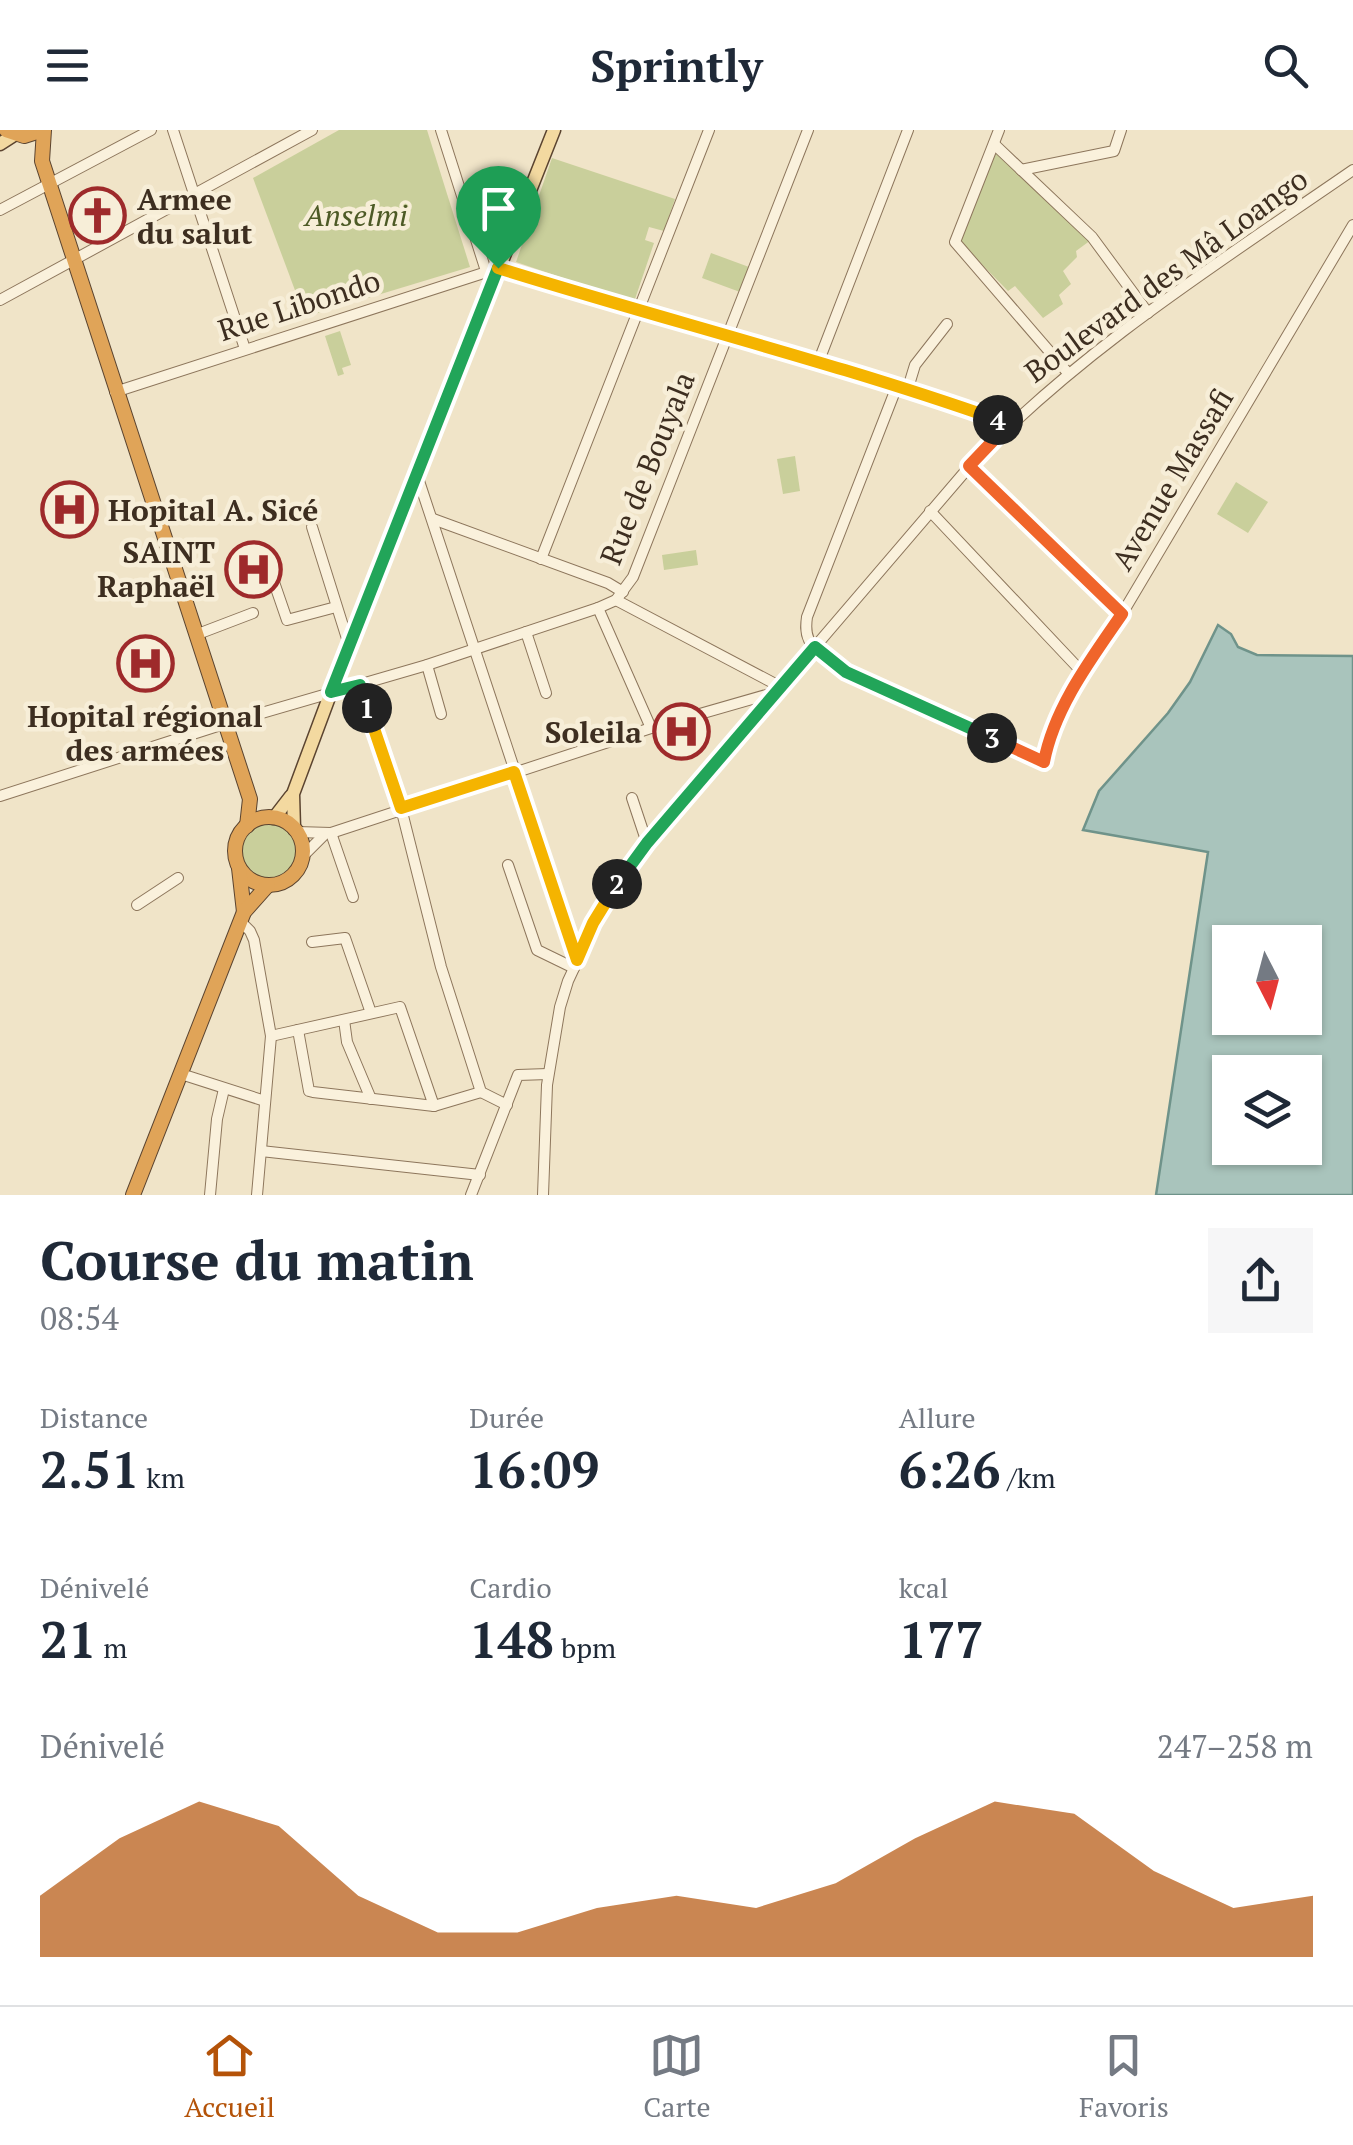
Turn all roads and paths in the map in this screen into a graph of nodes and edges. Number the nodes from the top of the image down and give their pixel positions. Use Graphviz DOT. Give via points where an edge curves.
graph roads {
  1 [pos="43,130"];
  2 [pos="151,130"];
  3 [pos="174,130"];
  4 [pos="441,130"];
  5 [pos="554,130"];
  6 [pos="708,130"];
  7 [pos="808,130"];
  8 [pos="908,130"];
  9 [pos="999,130"];
  10 [pos="1122,130"];
  11 [pos="308,131"];
  12 [pos="14,134"];
  13 [pos="0,144"];
  14 [pos="994,144"];
  15 [pos="42,161"];
  16 [pos="1021,170"];
  17 [pos="1353,170"];
  18 [pos="50,183"];
  19 [pos="196,194"];
  20 [pos="0,210"];
  21 [pos="1353,225"];
  22 [pos="74,260"];
  23 [pos="492,270"];
  24 [pos="0,300"];
  25 [pos="636,311"];
  26 [pos="1148,312"];
  27 [pos="947,324"];
  28 [pos="725,337"];
  29 [pos="244,349"];
  30 [pos="818,363"];
  31 [pos="1068,373"];
  32 [pos="902,387"];
  33 [pos="116,392"];
  34 [pos="1009,424"];
  35 [pos="969,466"];
  36 [pos="417,475"];
  37 [pos="930,511"];
  38 [pos="433,519"];
  39 [pos="312,527"];
  40 [pos="266,559"];
  41 [pos="541,559"];
  42 [pos="619,596"];
  43 [pos="336,607"];
  44 [pos="598,608"];
  45 [pos="253,613"];
  46 [pos="1122,614"];
  47 [pos="526,632"];
  48 [pos="198,634"];
  49 [pos="349,645"];
  50 [pos="815,647"];
  51 [pos="476,649"];
  52 [pos="426,665"];
  53 [pos="1082,672"];
  54 [pos="360,685"];
  55 [pos="778,690"];
  56 [pos="331,692"];
  57 [pos="546,693"];
  58 [pos="441,714"];
  59 [pos="227,722"];
  60 [pos="651,728"];
  61 [pos="514,772"];
  62 [pos="293,794"];
  63 [pos="0,796"];
  64 [pos="632,798"];
  65 [pos="250,799"];
  66 [pos="401,808"];
  67 [pos="271,818"];
  68 [pos="247,826"];
  69 [pos="296,830"];
  70 [pos="328,834"];
  71 [pos="647,843"];
  72 [pos="303,856"];
  73 [pos="508,865"];
  74 [pos="239,868"];
  75 [pos="178,878"];
  76 [pos="268,885"];
  77 [pos="353,896"];
  78 [pos="136,905"];
  79 [pos="242,917"];
  80 [pos="312,942"];
  81 [pos="575,964"];
  82 [pos="371,1013"];
  83 [pos="344,1020"];
  84 [pos="298,1030"];
  85 [pos="271,1036"];
  86 [pos="181,1074"];
  87 [pos="548,1074"];
  88 [pos="224,1089"];
  89 [pos="482,1092"];
  90 [pos="371,1100"];
  91 [pos="265,1101"];
  92 [pos="506,1105"];
  93 [pos="434,1106"];
  94 [pos="261,1151"];
  95 [pos="480,1175"];
  96 [pos="132,1195"];
  97 [pos="210,1195"];
  98 [pos="257,1195"];
  99 [pos="471,1195"];
  100 [pos="543,1195"];
  1 -- 12 [label="highway"];
  1 -- 15 [label="highway"];
  2 -- 18 [label="street"];
  3 -- 19 [label="street"];
  4 -- 23 [label="street"];
  5 -- 23 [label="main road"];
  6 -- 25 [label="street"];
  7 -- 28 [label="street, Rue de Bouyala"];
  8 -- 30 [label="street"];
  9 -- 14 [label="street"];
  10 -- 16 [label="street" via="1114,151"];
  11 -- 19 [label="street"];
  12 -- 13 [label="main road"];
  12 -- 15 [label="highway"];
  14 -- 16 [label="street"];
  14 -- 31 [label="street" via="954,240"];
  15 -- 18 [label="highway"];
  16 -- 26 [label="street" via="1101,247"];
  17 -- 26 [label="street, Boulevard des Mâ Loango"];
  18 -- 20 [label="street"];
  18 -- 22 [label="highway"];
  19 -- 22 [label="street"];
  19 -- 29 [label="street"];
  21 -- 46 [label="street, Avenue Massafi"];
  22 -- 24 [label="street"];
  22 -- 33 [label="highway"];
  23 -- 25 [label="street"];
  23 -- 29 [label="street, Rue Libondo"];
  23 -- 36 [label="main road"];
  25 -- 28 [label="street"];
  25 -- 41 [label="street"];
  26 -- 31 [label="street, Boulevard des Mâ Loango"];
  27 -- 32 [label="street"];
  28 -- 30 [label="street"];
  28 -- 42 [label="street, Rue de Bouyala" via="633,578"];
  29 -- 33 [label="street, Rue Libondo"];
  30 -- 32 [label="street"];
  31 -- 34 [label="street, Boulevard des Mâ Loango"];
  32 -- 34 [label="street"];
  32 -- 50 [label="street" via="807,616"];
  33 -- 48 [label="highway"];
  34 -- 35 [label="street, Boulevard des Mâ Loango"];
  35 -- 37 [label="street, Boulevard des Mâ Loango"];
  35 -- 46 [label="street"];
  36 -- 38 [label="street"];
  36 -- 49 [label="main road"];
  37 -- 50 [label="street, Boulevard des Mâ Loango"];
  37 -- 53 [label="street"];
  38 -- 41 [label="street"];
  38 -- 51 [label="street"];
  39 -- 43 [label="street"];
  40 -- 43 [label="street" via="287,620"];
  41 -- 42 [label="street"];
  42 -- 44 [label="street"];
  42 -- 55 [label="street"];
  43 -- 49 [label="street"];
  44 -- 47 [label="street"];
  44 -- 60 [label="street"];
  45 -- 48 [label="street"];
  46 -- 53 [label="street, Avenue Massafi"];
  47 -- 51 [label="street"];
  47 -- 57 [label="street"];
  48 -- 59 [label="highway"];
  49 -- 56 [label="main road"];
  50 -- 53 [label="street, Avenue Massafi" via="846,672 1044,762"];
  50 -- 55 [label="street, Boulevard des Mâ Loango"];
  51 -- 52 [label="street"];
  51 -- 61 [label="street"];
  52 -- 54 [label="street"];
  52 -- 58 [label="street"];
  54 -- 56 [label="street"];
  54 -- 66 [label="street"];
  55 -- 60 [label="street"];
  55 -- 71 [label="street, Boulevard des Mâ Loango"];
  56 -- 59 [label="street"];
  56 -- 62 [label="main road"];
  59 -- 63 [label="street"];
  59 -- 65 [label="highway"];
  60 -- 61 [label="street"];
  61 -- 66 [label="street"];
  61 -- 81 [label="street"];
  62 -- 67 [label="main road"];
  62 -- 69 [label="main road"];
  64 -- 71 [label="street"];
  65 -- 67 [label="highway"];
  65 -- 68 [label="highway"];
  66 -- 70 [label="street"];
  66 -- 89 [label="street" via="441,967"];
  67 -- 68 [label="highway"];
  67 -- 69 [label="highway"];
  68 -- 74 [label="highway" via="236,845"];
  69 -- 70 [label="street"];
  69 -- 72 [label="highway"];
  70 -- 72 [label="street"];
  70 -- 77 [label="street"];
  71 -- 81 [label="street, Boulevard des Mâ Loango" via="604,904"];
  72 -- 76 [label="highway" via="291,877"];
  73 -- 81 [label="street" via="536,950"];
  74 -- 76 [label="highway"];
  74 -- 79 [label="highway"];
  75 -- 78 [label="street"];
  76 -- 79 [label="highway"];
  79 -- 85 [label="street" via="254,940"];
  79 -- 86 [label="highway"];
  80 -- 82 [label="street" via="345,938"];
  81 -- 87 [label="street, Boulevard des Mâ Loango"];
  82 -- 83 [label="street"];
  82 -- 93 [label="street" via="403,1009"];
  83 -- 84 [label="street"];
  83 -- 90 [label="street"];
  84 -- 85 [label="street"];
  84 -- 90 [label="street" via="308,1091"];
  85 -- 91 [label="street"];
  86 -- 88 [label="street"];
  86 -- 96 [label="highway"];
  87 -- 92 [label="street" via="518,1075"];
  87 -- 100 [label="street, Boulevard des Mâ Loango"];
  88 -- 91 [label="street"];
  88 -- 97 [label="street"];
  89 -- 92 [label="street"];
  89 -- 93 [label="street"];
  90 -- 93 [label="street"];
  91 -- 94 [label="street"];
  92 -- 95 [label="street"];
  94 -- 95 [label="street"];
  94 -- 98 [label="street"];
  95 -- 99 [label="street"];
}
